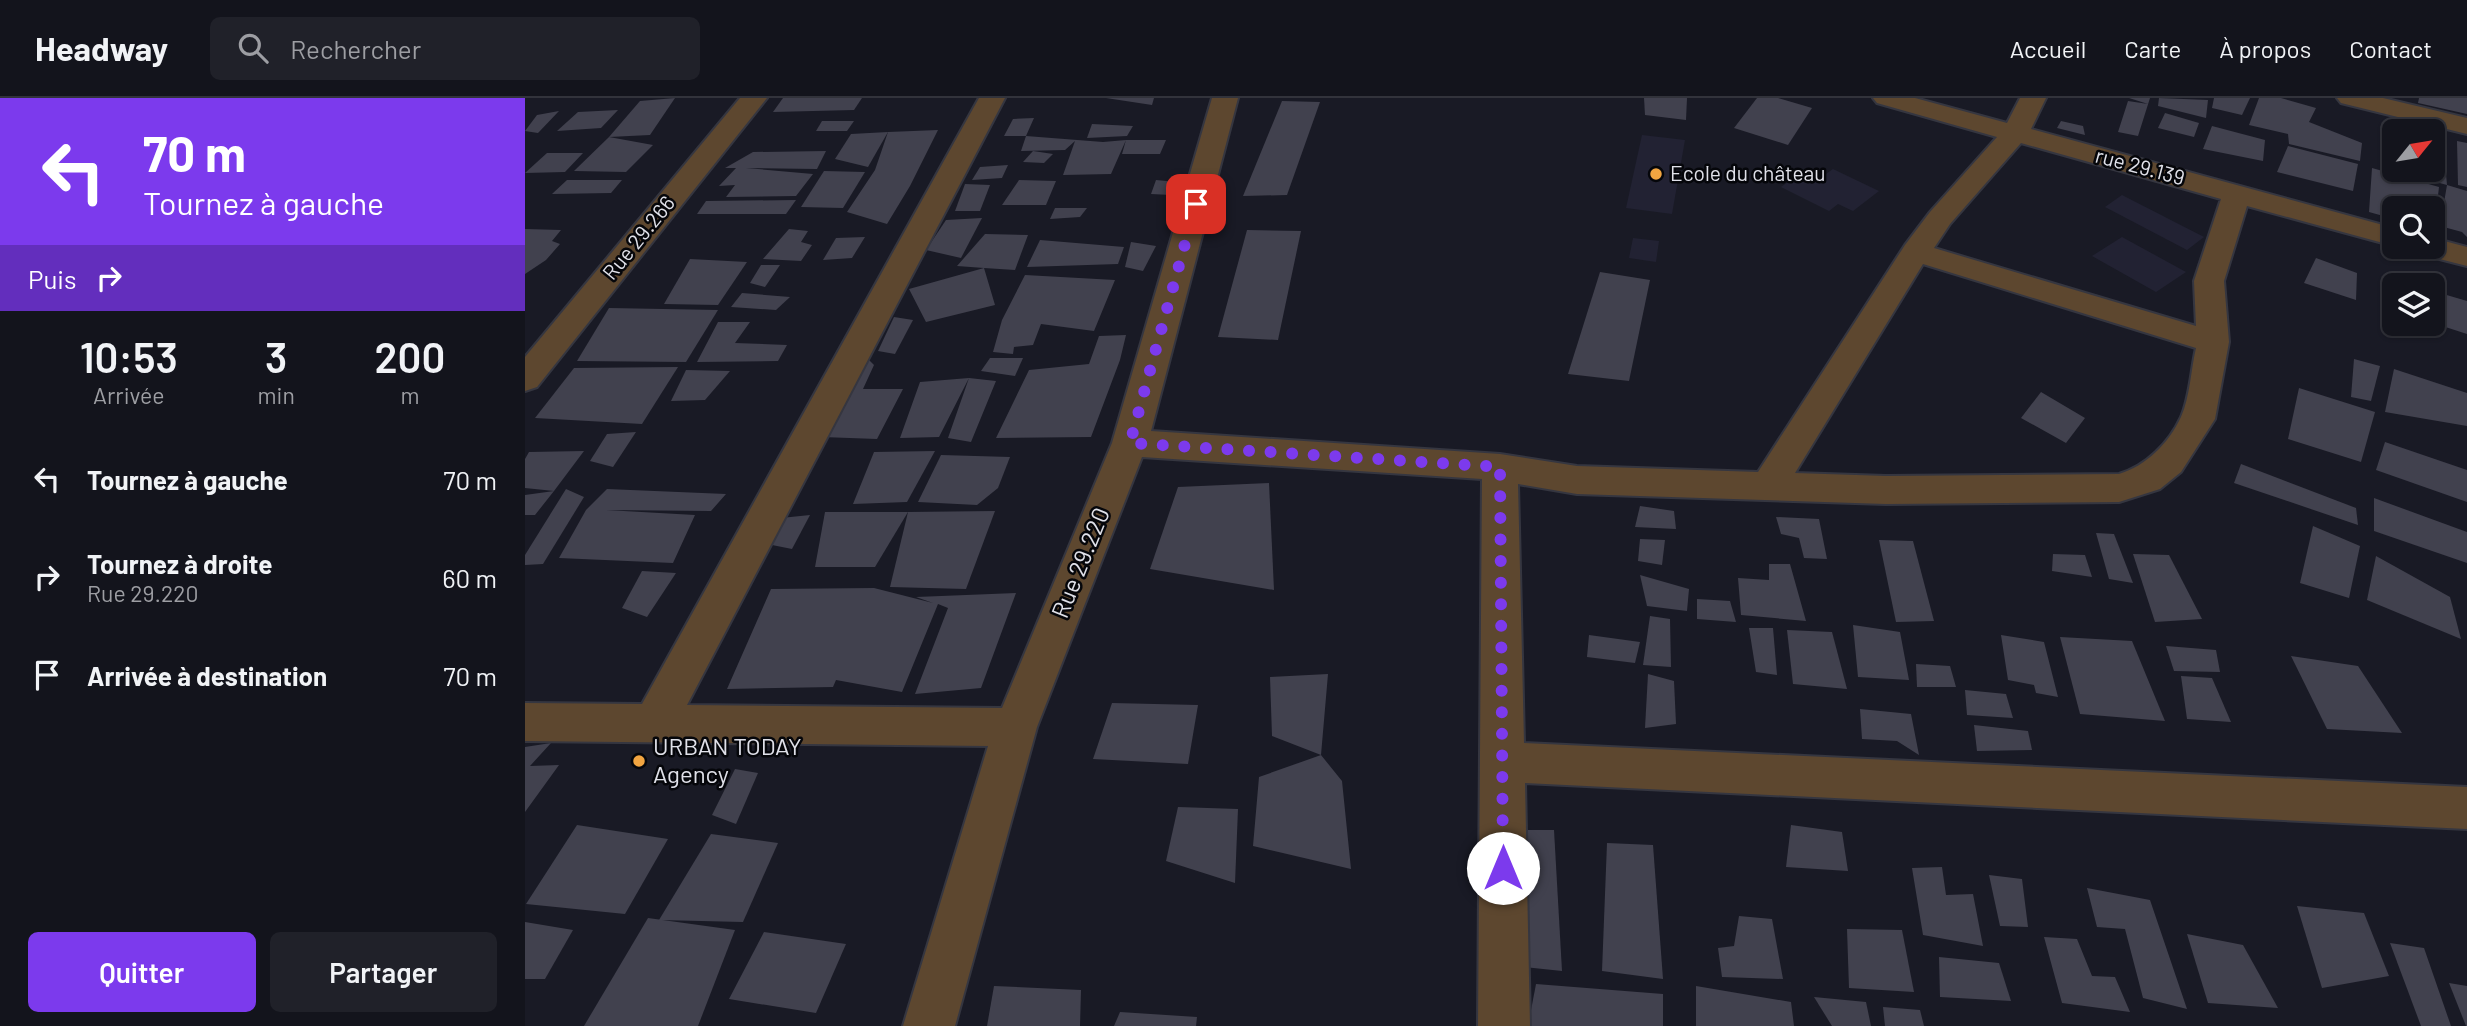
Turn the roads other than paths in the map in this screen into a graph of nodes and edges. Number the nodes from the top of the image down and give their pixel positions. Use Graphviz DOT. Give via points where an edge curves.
graph roads {
  1 [pos="754,98"];
  2 [pos="992,98"];
  3 [pos="1225,98"];
  4 [pos="1885,98"];
  5 [pos="2033,98"];
  6 [pos="2350,98"];
  7 [pos="2467,126"];
  8 [pos="2016,132"];
  9 [pos="2237,193"];
  10 [pos="2382,233"];
  11 [pos="2445,251"];
  12 [pos="1916,252"];
  13 [pos="2467,257"];
  14 [pos="2213,342"];
  15 [pos="528,372"];
  16 [pos="1130,443"];
  17 [pos="1500,467"];
  18 [pos="1767,486"];
  19 [pos="525,722"];
  20 [pos="654,724"];
  21 [pos="1014,727"];
  22 [pos="1503,762"];
  23 [pos="2467,808"];
  24 [pos="929,1026"];
  25 [pos="1504,1026"];
  1 -- 15 [label="street, Rue 29.266"];
  2 -- 20 [label="street"];
  3 -- 16 [label="street, Rue 29.220"];
  4 -- 8 [label="street, rue 29.139"];
  5 -- 8 [label="street"];
  6 -- 7 [label="street"];
  8 -- 9 [label="street, rue 29.139"];
  8 -- 12 [label="street"];
  9 -- 10 [label="street, rue 29.139"];
  9 -- 14 [label="street" via="2209,281"];
  11 -- 13 [label="street"];
  12 -- 14 [label="street"];
  12 -- 18 [label="street"];
  14 -- 18 [label="street" via="2198,419 2168,463 2147,479 2119,488"];
  16 -- 17 [label="street"];
  16 -- 21 [label="street, Rue 29.220"];
  17 -- 18 [label="street" via="1577,480"];
  17 -- 22 [label="street"];
  19 -- 20 [label="street"];
  20 -- 21 [label="street"];
  21 -- 24 [label="street, Rue 29.220"];
  22 -- 23 [label="street"];
  22 -- 25 [label="street"];
}
